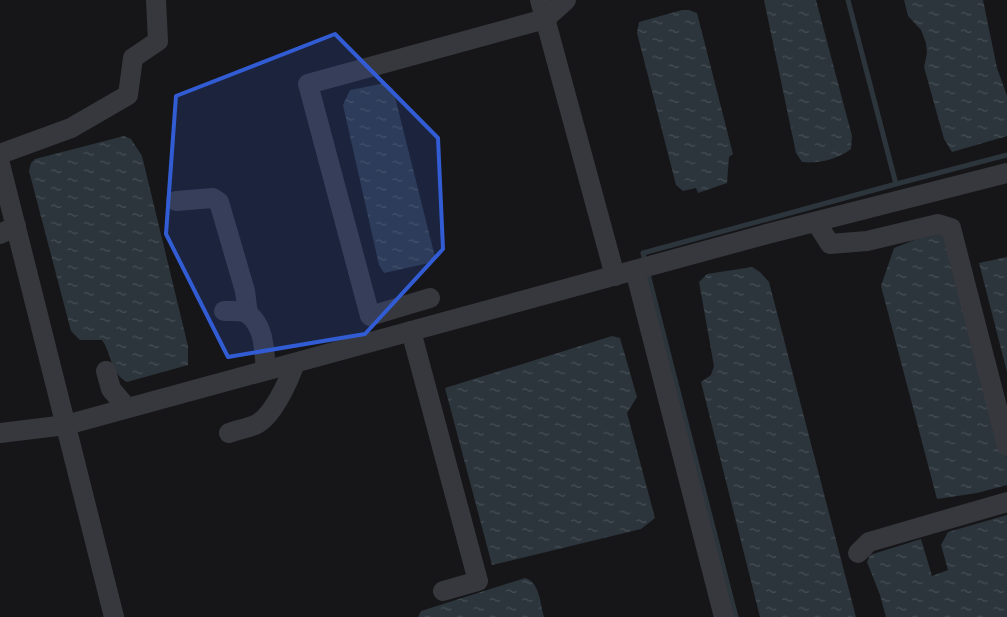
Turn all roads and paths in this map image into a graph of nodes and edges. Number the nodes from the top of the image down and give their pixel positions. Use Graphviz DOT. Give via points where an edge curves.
graph roads {
  1 [pos="156,0"];
  2 [pos="566,0"];
  3 [pos="542,10"];
  4 [pos="0,154"];
  5 [pos="0,164"];
  6 [pos="1007,173"];
  7 [pos="176,202"];
  8 [pos="816,222"];
  9 [pos="8,230"];
  10 [pos="635,270"];
  11 [pos="614,276"];
  12 [pos="430,298"];
  13 [pos="224,311"];
  14 [pos="248,314"];
  15 [pos="411,331"];
  16 [pos="295,363"];
  17 [pos="266,370"];
  18 [pos="106,371"];
  19 [pos="127,408"];
  20 [pos="66,425"];
  21 [pos="0,433"];
  22 [pos="229,433"];
  23 [pos="1007,446"];
  24 [pos="1007,502"];
  25 [pos="858,553"];
  26 [pos="443,591"];
  27 [pos="114,617"];
  28 [pos="724,617"];
  1 -- 4 [label="street" via="158,41 133,58 128,95 71,128"];
  2 -- 3 [label="street"];
  3 -- 11 [label="street"];
  3 -- 12 [label="street" via="308,84 370,316"];
  5 -- 9 [label="street"];
  6 -- 8 [label="street"];
  7 -- 14 [label="street" via="213,198 219,202 245,291"];
  8 -- 10 [label="street"];
  8 -- 23 [label="street" via="830,244 867,241 938,224 951,228"];
  9 -- 20 [label="street"];
  10 -- 11 [label="street"];
  10 -- 28 [label="street"];
  11 -- 15 [label="street"];
  13 -- 14 [label="street"];
  14 -- 17 [label="street" via="260,329"];
  15 -- 16 [label="street"];
  15 -- 26 [label="street" via="478,581"];
  16 -- 17 [label="street"];
  16 -- 22 [label="street" via="267,416 257,424"];
  17 -- 19 [label="street"];
  18 -- 19 [label="street" via="111,389"];
  19 -- 20 [label="street"];
  20 -- 21 [label="street"];
  20 -- 27 [label="street"];
  24 -- 25 [label="street" via="869,542"];
}
